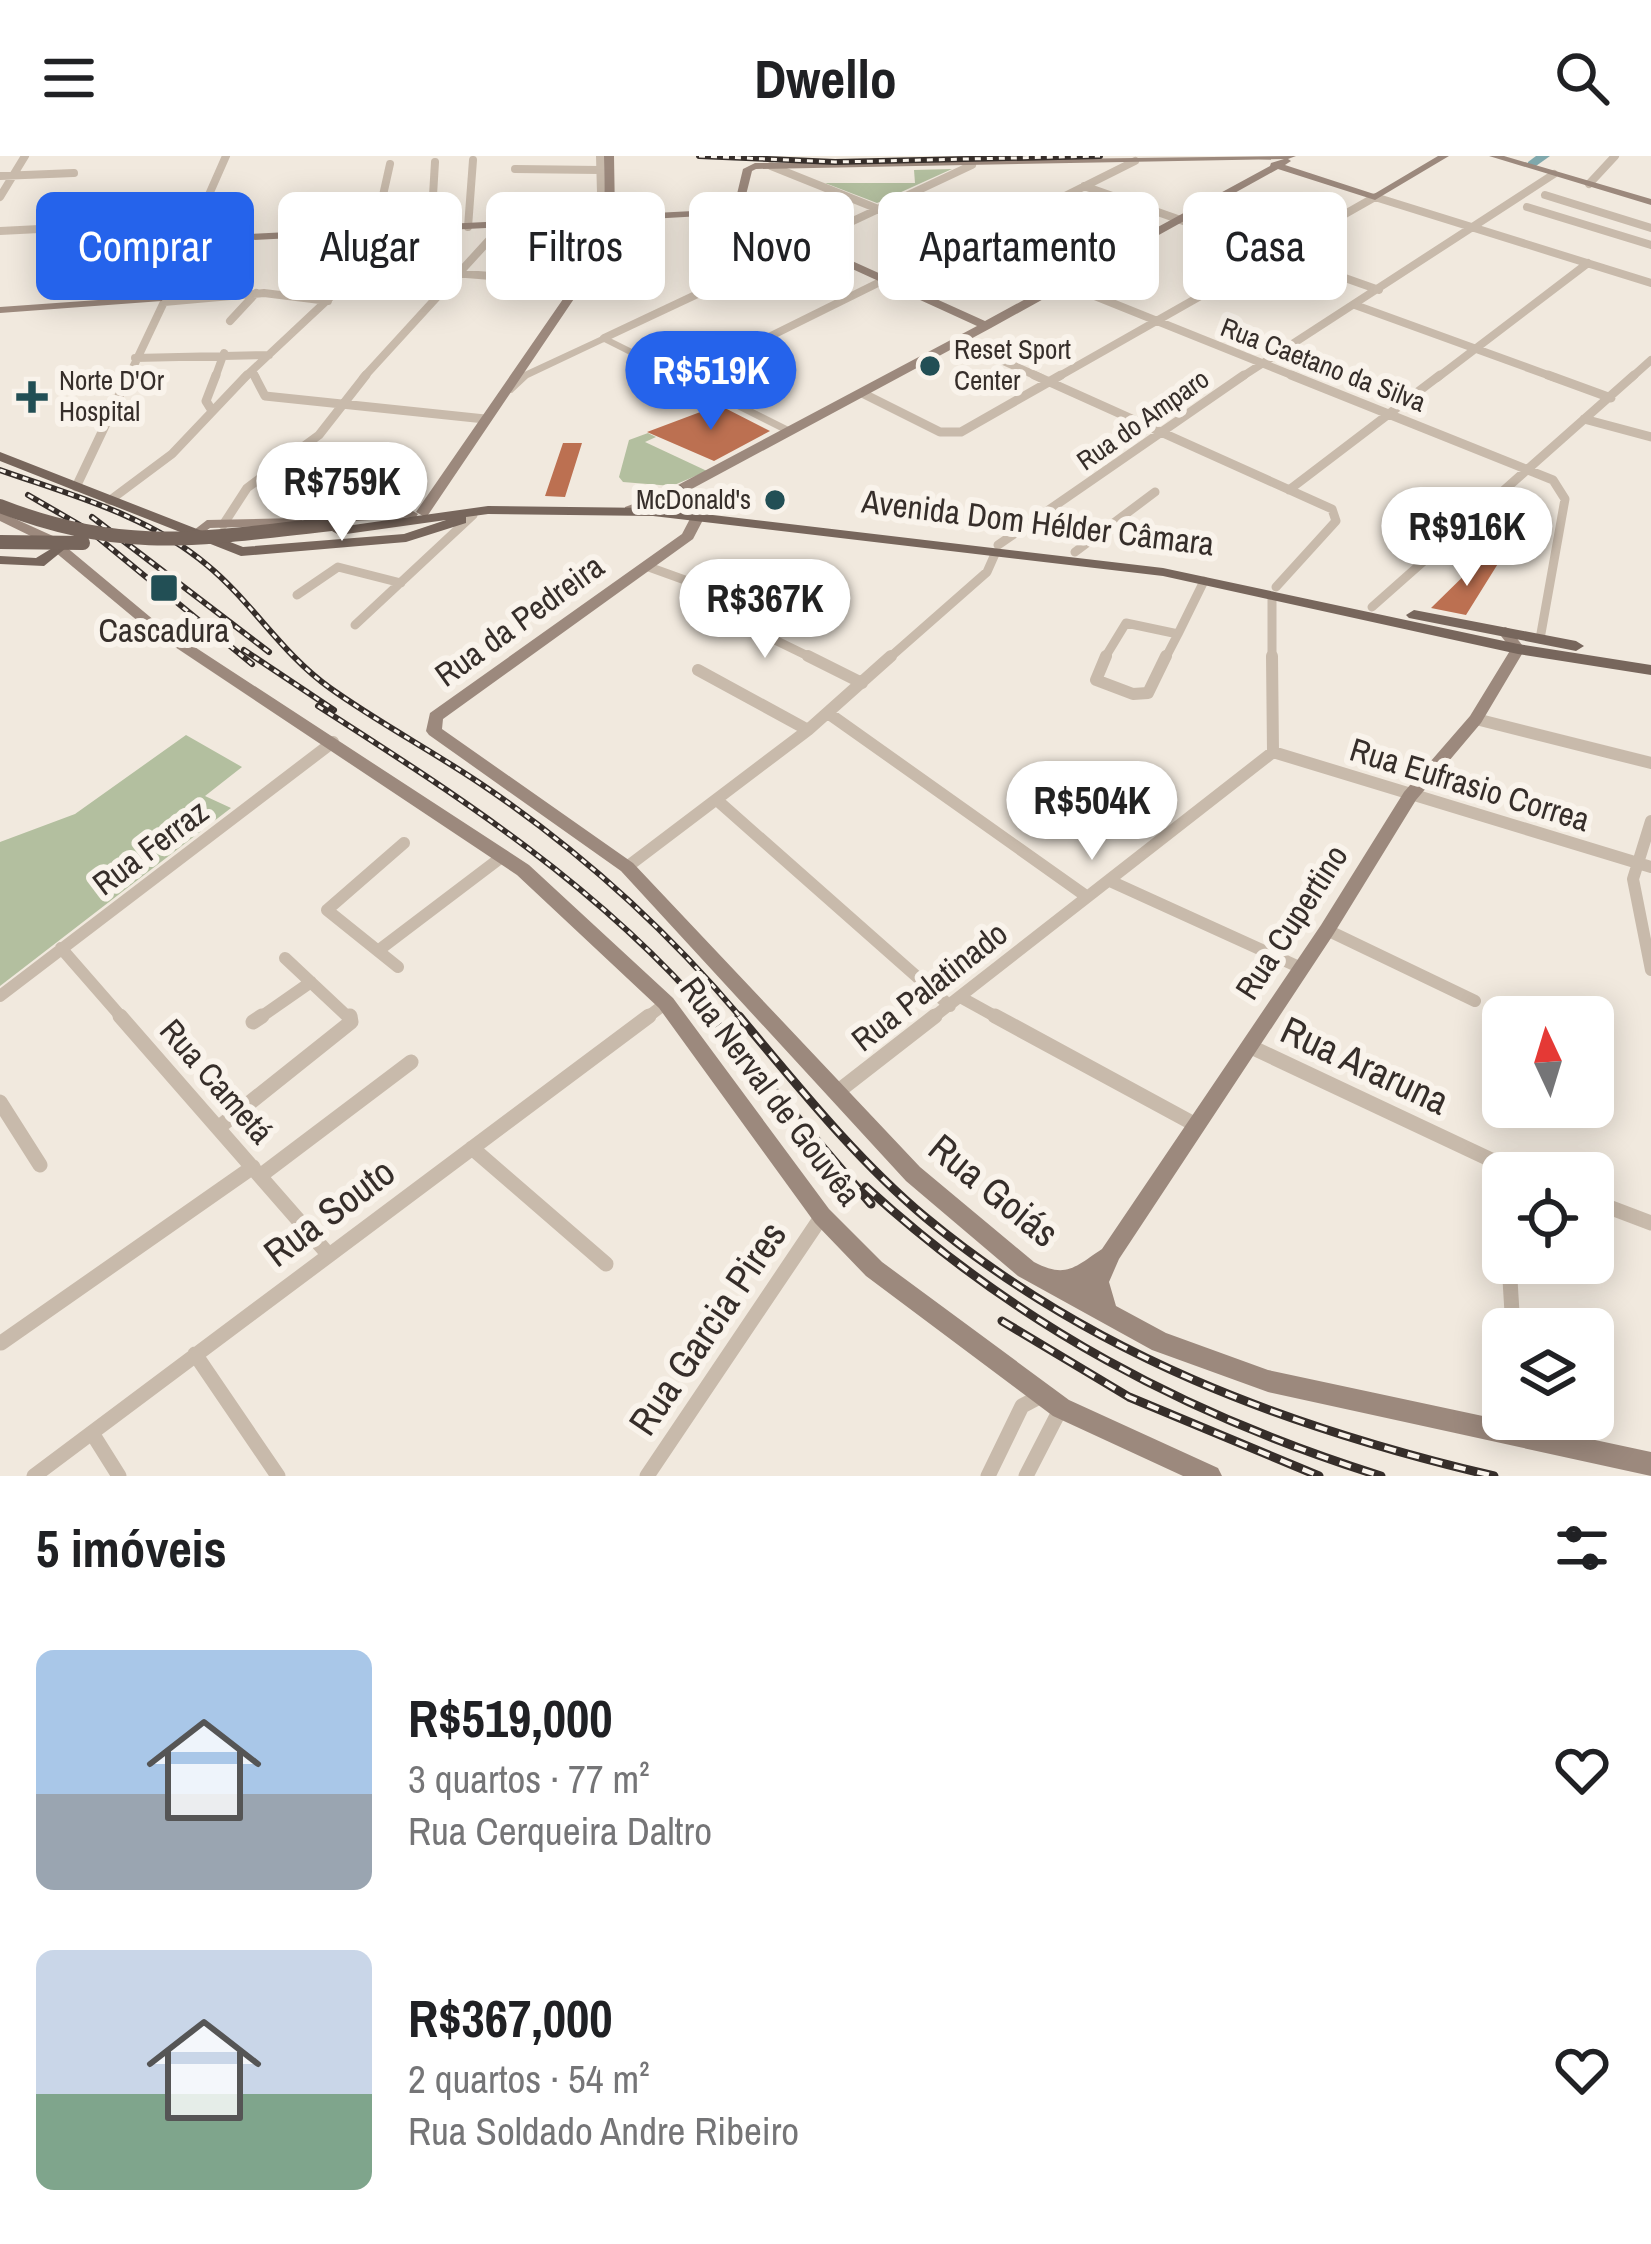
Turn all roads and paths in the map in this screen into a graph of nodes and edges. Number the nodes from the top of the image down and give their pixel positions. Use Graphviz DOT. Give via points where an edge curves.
graph roads {
  1 [pos="25,156"];
  2 [pos="226,156"];
  3 [pos="604,156"];
  4 [pos="1292,156"];
  5 [pos="1444,156"];
  6 [pos="1494,156"];
  7 [pos="1615,156"];
  8 [pos="1250,159"];
  9 [pos="473,160"];
  10 [pos="1135,161"];
  11 [pos="435,162"];
  12 [pos="390,164"];
  13 [pos="972,165"];
  14 [pos="771,166"];
  15 [pos="1276,166"];
  16 [pos="515,170"];
  17 [pos="600,170"];
  18 [pos="74,172"];
  19 [pos="1554,174"];
  20 [pos="0,176"];
  21 [pos="13,176"];
  22 [pos="1589,184"];
  23 [pos="1084,186"];
  24 [pos="209,192"];
  25 [pos="384,192"];
  26 [pos="433,192"];
  27 [pos="601,192"];
  28 [pos="610,192"];
  29 [pos="742,192"];
  30 [pos="916,192"];
  31 [pos="1072,192"];
  32 [pos="1375,196"];
  33 [pos="1545,196"];
  34 [pos="0,197"];
  35 [pos="1648,198"];
  36 [pos="1527,207"];
  37 [pos="1582,207"];
  38 [pos="878,210"];
  39 [pos="1347,212"];
  40 [pos="1564,218"];
  41 [pos="1178,219"];
  42 [pos="1183,221"];
  43 [pos="1648,224"];
  44 [pos="486,226"];
  45 [pos="462,227"];
  46 [pos="468,227"];
  47 [pos="1472,227"];
  48 [pos="36,229"];
  49 [pos="0,230"];
  50 [pos="1159,230"];
  51 [pos="486,243"];
  52 [pos="1651,245"];
  53 [pos="1588,263"];
  54 [pos="462,269"];
  55 [pos="1347,279"];
  56 [pos="878,283"];
  57 [pos="1651,283"];
  58 [pos="1378,290"];
  59 [pos="256,293"];
  60 [pos="689,298"];
  61 [pos="148,300"];
  62 [pos="163,300"];
  63 [pos="434,300"];
  64 [pos="568,300"];
  65 [pos="931,300"];
  66 [pos="1034,300"];
  67 [pos="1106,300"];
  68 [pos="1197,300"];
  69 [pos="328,301"];
  70 [pos="1355,305"];
  71 [pos="0,310"];
  72 [pos="230,321"];
  73 [pos="1159,322"];
  74 [pos="987,326"];
  75 [pos="604,338"];
  76 [pos="959,341"];
  77 [pos="1472,349"];
  78 [pos="224,353"];
  79 [pos="269,355"];
  80 [pos="135,358"];
  81 [pos="1651,360"];
  82 [pos="1260,364"];
  83 [pos="1638,370"];
  84 [pos="252,371"];
  85 [pos="1651,374"];
  86 [pos="686,378"];
  87 [pos="1051,383"];
  88 [pos="506,392"];
  89 [pos="862,393"];
  90 [pos="1611,398"];
  91 [pos="339,404"];
  92 [pos="211,409"];
  93 [pos="1393,415"];
  94 [pos="1584,418"];
  95 [pos="485,419"];
  96 [pos="789,431"];
  97 [pos="1161,433"];
  98 [pos="1651,437"];
  99 [pos="0,456"];
  100 [pos="1526,467"];
  101 [pos="76,487"];
  102 [pos="680,489"];
  103 [pos="1288,490"];
  104 [pos="1155,493"];
  105 [pos="109,501"];
  106 [pos="657,502"];
  107 [pos="0,506"];
  108 [pos="631,510"];
  109 [pos="698,512"];
  110 [pos="417,513"];
  111 [pos="480,513"];
  112 [pos="0,516"];
  113 [pos="223,525"];
  114 [pos="340,527"];
  115 [pos="421,535"];
  116 [pos="192,537"];
  117 [pos="0,542"];
  118 [pos="446,543"];
  119 [pos="59,548"];
  120 [pos="996,550"];
  121 [pos="1075,552"];
  122 [pos="0,560"];
  123 [pos="646,566"];
  124 [pos="1204,581"];
  125 [pos="401,584"];
  126 [pos="1274,592"];
  127 [pos="297,595"];
  128 [pos="1372,607"];
  129 [pos="355,626"];
  130 [pos="1505,632"];
  131 [pos="1179,634"];
  132 [pos="1540,639"];
  133 [pos="1518,649"];
  134 [pos="1651,660"];
  135 [pos="698,670"];
  136 [pos="1651,670"];
  137 [pos="862,683"];
  138 [pos="828,713"];
  139 [pos="1476,719"];
  140 [pos="431,727"];
  141 [pos="808,730"];
  142 [pos="333,742"];
  143 [pos="1273,752"];
  144 [pos="1651,763"];
  145 [pos="1411,796"];
  146 [pos="718,801"];
  147 [pos="1651,820"];
  148 [pos="404,843"];
  149 [pos="503,856"];
  150 [pos="1632,862"];
  151 [pos="627,867"];
  152 [pos="1651,867"];
  153 [pos="1110,881"];
  154 [pos="1086,896"];
  155 [pos="1327,930"];
  156 [pos="61,948"];
  157 [pos="380,950"];
  158 [pos="285,958"];
  159 [pos="398,967"];
  160 [pos="1299,968"];
  161 [pos="1651,970"];
  162 [pos="311,982"];
  163 [pos="0,996"];
  164 [pos="1475,1001"];
  165 [pos="956,1002"];
  166 [pos="666,1003"];
  167 [pos="253,1022"];
  168 [pos="1249,1046"];
  169 [pos="411,1062"];
  170 [pos="836,1093"];
  171 [pos="0,1102"];
  172 [pos="1196,1125"];
  173 [pos="218,1128"];
  174 [pos="472,1148"];
  175 [pos="1482,1158"];
  176 [pos="40,1165"];
  177 [pos="256,1172"];
  178 [pos="1614,1209"];
  179 [pos="822,1216"];
  180 [pos="1651,1223"];
  181 [pos="1111,1252"];
  182 [pos="328,1254"];
  183 [pos="606,1264"];
  184 [pos="1051,1282"];
  185 [pos="1107,1313"];
  186 [pos="2,1343"];
  187 [pos="195,1354"];
  188 [pos="1051,1402"];
  189 [pos="1482,1421"];
  190 [pos="92,1432"];
  191 [pos="1564,1440"];
  192 [pos="1651,1464"];
  193 [pos="34,1476"];
  194 [pos="119,1476"];
  195 [pos="278,1476"];
  196 [pos="647,1476"];
  197 [pos="988,1476"];
  198 [pos="1026,1476"];
  199 [pos="1210,1476"];
  1 -- 21 [label="street"];
  2 -- 24 [label="street"];
  3 -- 17 [label="street"];
  3 -- 28 [label="main road"];
  4 -- 8 [label="main road"];
  4 -- 15 [label="main road"];
  5 -- 32 [label="main road"];
  6 -- 19 [label="main road"];
  7 -- 22 [label="street"];
  8 -- 10 [label="main road"];
  8 -- 15 [label="main road"];
  9 -- 46 [label="street"];
  10 -- 13 [label="main road"];
  10 -- 23 [label="street"];
  11 -- 26 [label="street"];
  12 -- 25 [label="street"];
  13 -- 14 [label="main road"];
  13 -- 30 [label="street"];
  14 -- 29 [label="main road" via="749,168"];
  14 -- 38 [label="street, Rua Caetano da Silva"];
  15 -- 32 [label="main road"];
  15 -- 41 [label="main road"];
  16 -- 17 [label="street"];
  17 -- 27 [label="street"];
  18 -- 21 [label="street"];
  19 -- 22 [label="main road"];
  19 -- 47 [label="street, Rua do Amparo"];
  20 -- 21 [label="street"];
  21 -- 34 [label="street"];
  22 -- 35 [label="main road"];
  23 -- 31 [label="street"];
  23 -- 41 [label="street"];
  32 -- 39 [label="street"];
  32 -- 47 [label="street"];
  33 -- 37 [label="street"];
  36 -- 40 [label="street"];
  37 -- 40 [label="street"];
  37 -- 43 [label="street"];
  40 -- 52 [label="street"];
  41 -- 42 [label="street"];
  41 -- 50 [label="main road"];
  44 -- 46 [label="main road"];
  45 -- 46 [label="main road"];
  47 -- 53 [label="street"];
  47 -- 58 [label="street, Rua do Amparo"];
  48 -- 49 [label="street"];
  51 -- 54 [label="street"];
  53 -- 57 [label="street"];
  53 -- 77 [label="street"];
  55 -- 58 [label="street"];
  56 -- 86 [label="street"];
  58 -- 70 [label="street, Rua do Amparo"];
  59 -- 69 [label="street"];
  59 -- 72 [label="street"];
  60 -- 75 [label="street"];
  61 -- 71 [label="main road"];
  62 -- 80 [label="street"];
  63 -- 91 [label="street"];
  64 -- 88 [label="main road"];
  65 -- 74 [label="main road"];
  66 -- 74 [label="main road"];
  67 -- 73 [label="street, Rua Caetano da Silva"];
  68 -- 73 [label="street"];
  69 -- 79 [label="street"];
  70 -- 77 [label="street"];
  70 -- 82 [label="street, Rua do Amparo"];
  73 -- 82 [label="street, Rua Caetano da Silva"];
  73 -- 87 [label="street"];
  74 -- 76 [label="main road"];
  75 -- 86 [label="street"];
  75 -- 88 [label="street"];
  76 -- 87 [label="street"];
  76 -- 89 [label="main road"];
  77 -- 90 [label="street"];
  77 -- 93 [label="street"];
  78 -- 79 [label="street"];
  78 -- 80 [label="street"];
  78 -- 84 [label="street"];
  78 -- 92 [label="street" via="206,400"];
  79 -- 84 [label="street"];
  80 -- 101 [label="street"];
  81 -- 83 [label="street"];
  82 -- 93 [label="street, Rua Caetano da Silva"];
  82 -- 97 [label="street, Rua do Amparo"];
  83 -- 85 [label="street"];
  83 -- 90 [label="street"];
  84 -- 91 [label="street" via="266,396"];
  84 -- 92 [label="street"];
  86 -- 96 [label="street"];
  87 -- 89 [label="street" via="953,434"];
  87 -- 97 [label="street"];
  88 -- 95 [label="main road"];
  89 -- 96 [label="main road"];
  90 -- 94 [label="street"];
  91 -- 95 [label="street"];
  91 -- 113 [label="street" via="319,435 247,488"];
  92 -- 105 [label="street" via="172,454"];
  93 -- 100 [label="street, Rua Caetano da Silva"];
  93 -- 103 [label="street"];
  94 -- 98 [label="street"];
  94 -- 100 [label="street"];
  95 -- 110 [label="main road"];
  96 -- 102 [label="main road"];
  97 -- 103 [label="street"];
  97 -- 120 [label="street, Rua do Amparo"];
  99 -- 101 [label="main road"];
  100 -- 128 [label="street"];
  100 -- 132 [label="street" via="1559,485 1565,500"];
  101 -- 105 [label="main road"];
  102 -- 106 [label="main road"];
  102 -- 109 [label="main road"];
  103 -- 126 [label="street" via="1321,503 1336,521"];
  104 -- 121 [label="street"];
  105 -- 116 [label="main road"];
  106 -- 108 [label="main road"];
  106 -- 109 [label="main road, Avenida Dom Hélder Câmara"];
  106 -- 110 [label="main road, Avenida Dom Hélder Câmara" via="509,501"];
  107 -- 114 [label="main road, bridge" via="98,536"];
  108 -- 109 [label="main road, Avenida Dom Hélder Câmara"];
  108 -- 111 [label="main road, Avenida Dom Hélder Câmara"];
  109 -- 120 [label="main road, Avenida Dom Hélder Câmara"];
  109 -- 123 [label="main road, Rua da Pedreira" via="693,531"];
  110 -- 113 [label="main road, Avenida Dom Hélder Câmara"];
  110 -- 114 [label="main road, Avenida Dom Hélder Câmara"];
  111 -- 114 [label="main road, Avenida Dom Hélder Câmara"];
  111 -- 115 [label="main road, Avenida Dom Hélder Câmara"];
  111 -- 118 [label="street"];
  112 -- 119 [label="main road, Rua Nerval de Gouvêa"];
  113 -- 116 [label="main road, Avenida Dom Hélder Câmara" via="203,525"];
  114 -- 117 [label="main road, bridge" via="194,543"];
  115 -- 116 [label="main road, Avenida Dom Hélder Câmara" via="259,554"];
  115 -- 118 [label="street"];
  118 -- 125 [label="street"];
  119 -- 122 [label="main road" via="39,562"];
  119 -- 142 [label="main road, Rua Nerval de Gouvêa" via="150,624"];
  120 -- 121 [label="main road, Avenida Dom Hélder Câmara"];
  120 -- 124 [label="main road, Avenida Dom Hélder Câmara"];
  120 -- 137 [label="street, Rua do Amparo" via="987,572"];
  121 -- 126 [label="main road, Avenida Dom Hélder Câmara" via="1153,560"];
  123 -- 137 [label="street" via="757,606 751,628"];
  123 -- 140 [label="main road, Rua da Pedreira"];
  124 -- 126 [label="main road, Avenida Dom Hélder Câmara"];
  124 -- 131 [label="street"];
  125 -- 127 [label="street" via="338,567"];
  125 -- 129 [label="street"];
  126 -- 128 [label="main road, Avenida Dom Hélder Câmara"];
  126 -- 133 [label="main road, Avenida Dom Hélder Câmara"];
  126 -- 143 [label="street"];
  128 -- 130 [label="main road, Avenida Dom Hélder Câmara"];
  130 -- 132 [label="main road, Avenida Dom Hélder Câmara"];
  130 -- 133 [label="main road"];
  131 -- 131 [label="street" via="1126,622 1096,680 1148,694"];
  132 -- 134 [label="main road, Avenida Dom Hélder Câmara"];
  133 -- 136 [label="main road, Avenida Dom Hélder Câmara"];
  133 -- 139 [label="main road, Rua Cupertino"];
  135 -- 141 [label="street"];
  137 -- 138 [label="street, Rua do Amparo"];
  138 -- 141 [label="street, Rua do Amparo"];
  138 -- 154 [label="street"];
  139 -- 144 [label="street"];
  139 -- 145 [label="main road, Rua Cupertino"];
  140 -- 151 [label="main road, Rua Goiás"];
  141 -- 146 [label="street, Rua do Amparo"];
  142 -- 149 [label="main road, Rua Nerval de Gouvêa"];
  142 -- 156 [label="street, Rua Ferraz"];
  143 -- 145 [label="street, Rua Eufrasio Correa"];
  143 -- 153 [label="street, Rua Palatinado"];
  145 -- 150 [label="street, Rua Eufrasio Correa"];
  145 -- 155 [label="main road, Rua Cupertino"];
  146 -- 151 [label="street, Rua do Amparo"];
  146 -- 165 [label="street"];
  147 -- 150 [label="street"];
  148 -- 157 [label="street" via="328,907"];
  149 -- 157 [label="street"];
  149 -- 166 [label="main road, Rua Nerval de Gouvêa"];
  150 -- 152 [label="street, Rua Eufrasio Correa"];
  150 -- 161 [label="street" via="1630,887"];
  151 -- 170 [label="main road, Rua Goiás"];
  153 -- 154 [label="street, Rua Palatinado"];
  153 -- 160 [label="street"];
  154 -- 165 [label="street, Rua Palatinado"];
  155 -- 160 [label="main road, Rua Cupertino"];
  155 -- 164 [label="street"];
  156 -- 163 [label="street, Rua Ferraz"];
  156 -- 173 [label="street, Rua Cametá"];
  157 -- 159 [label="street"];
  158 -- 162 [label="street"];
  160 -- 168 [label="main road, Rua Cupertino"];
  162 -- 167 [label="street"];
  162 -- 173 [label="street" via="351,1022"];
  165 -- 170 [label="street, Rua Palatinado"];
  165 -- 172 [label="street"];
  166 -- 174 [label="street, Rua Souto"];
  166 -- 179 [label="main road, Rua Nerval de Gouvêa"];
  168 -- 172 [label="main road, Rua Cupertino"];
  168 -- 175 [label="street, Rua Araruna"];
  169 -- 177 [label="street"];
  170 -- 184 [label="main road, Rua Goiás" via="913,1174"];
  171 -- 176 [label="street"];
  172 -- 181 [label="main road, Rua Cupertino"];
  173 -- 177 [label="street, Rua Cametá"];
  174 -- 182 [label="street, Rua Souto"];
  174 -- 183 [label="street"];
  177 -- 182 [label="street, Rua Cametá"];
  177 -- 186 [label="street"];
  178 -- 180 [label="street"];
  179 -- 188 [label="main road, Rua Nerval de Gouvêa" via="874,1268"];
  179 -- 196 [label="street, Rua Garcia Pires"];
  181 -- 184 [label="main road, Rua Cupertino" via="1084,1275"];
  181 -- 185 [label="main road, Rua Cupertino" via="1098,1282"];
  182 -- 187 [label="street, Rua Souto"];
  184 -- 185 [label="main road, Rua Goiás"];
  185 -- 189 [label="main road, Rua Goiás" via="1160,1342 1268,1381"];
  187 -- 190 [label="street, Rua Souto"];
  187 -- 195 [label="street"];
  188 -- 197 [label="street" via="1022,1406"];
  188 -- 198 [label="street"];
  188 -- 199 [label="main road, Rua Nerval de Gouvêa"];
  190 -- 193 [label="street, Rua Souto"];
  190 -- 194 [label="street"];
  191 -- 192 [label="main road, Rua Goiás"];
}
